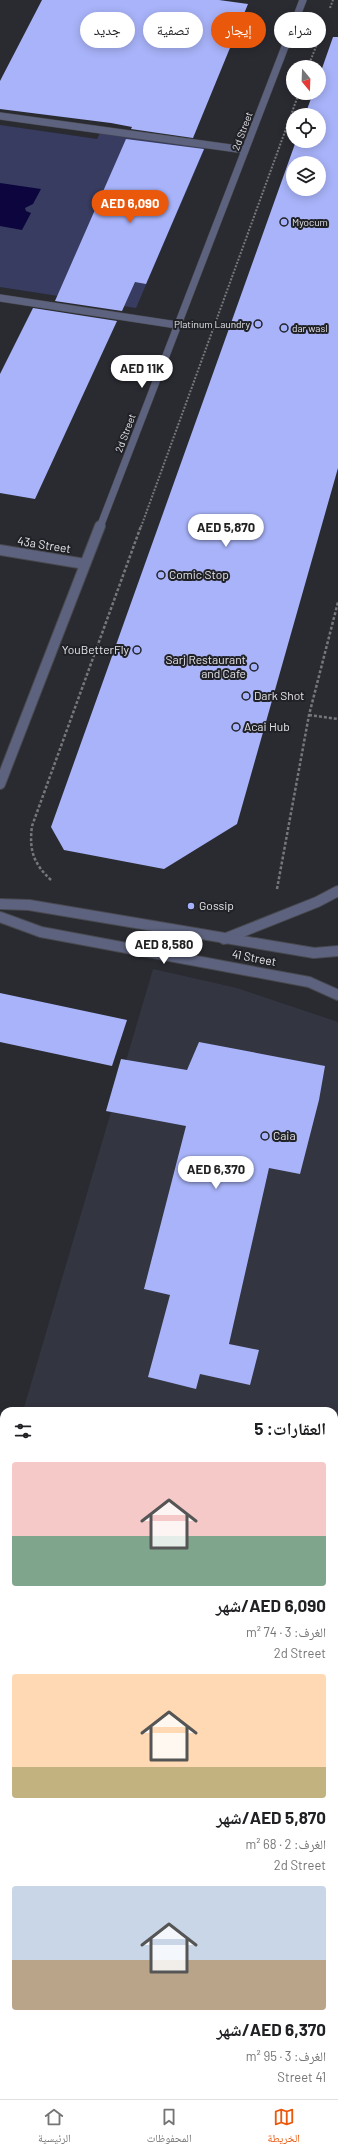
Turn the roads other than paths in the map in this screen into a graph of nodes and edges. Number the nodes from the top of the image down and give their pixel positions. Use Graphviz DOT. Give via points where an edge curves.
graph roads {
  1 [pos="303,0"];
  2 [pos="0,116"];
  3 [pos="245,150"];
  4 [pos="0,298"];
  5 [pos="177,325"];
  6 [pos="0,550"];
  7 [pos="85,564"];
  8 [pos="0,784"];
  9 [pos="338,891"];
  10 [pos="0,904"];
  11 [pos="0,917"];
  12 [pos="224,939"];
  13 [pos="338,951"];
  14 [pos="338,995"];
  1 -- 3 [label="street, 2d Street"];
  2 -- 3 [label="street"];
  3 -- 5 [label="street, 2d Street"];
  4 -- 5 [label="street"];
  5 -- 7 [label="street, 2d Street"];
  6 -- 7 [label="street, 43a Street"];
  7 -- 8 [label="street, 2d Street"];
  9 -- 12 [label="street"];
  10 -- 12 [label="street, 41 Street" via="29,905"];
  11 -- 14 [label="street, 41 Street" via="42,932 309,982"];
  12 -- 13 [label="street, 41 Street" via="314,953"];
}
